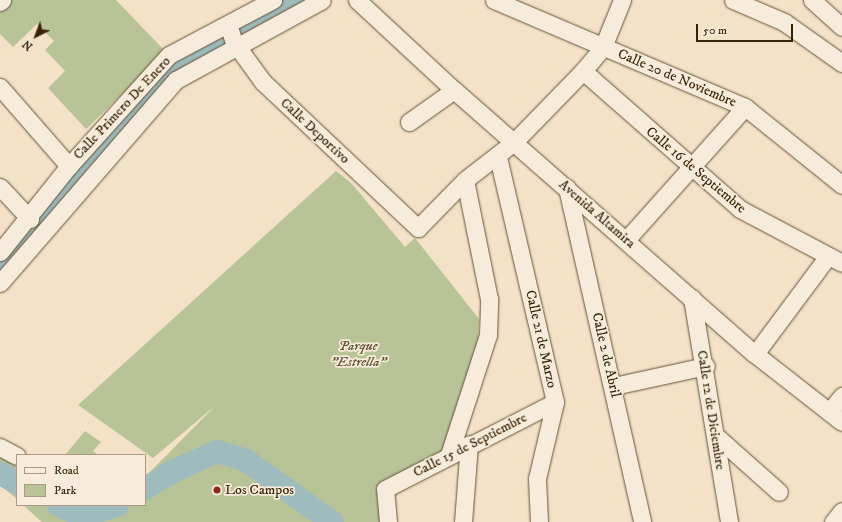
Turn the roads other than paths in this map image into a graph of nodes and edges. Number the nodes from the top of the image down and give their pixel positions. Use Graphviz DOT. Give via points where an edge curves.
graph roads {
  1 [pos="2,0"];
  2 [pos="273,0"];
  3 [pos="322,0"];
  4 [pos="358,0"];
  5 [pos="494,0"];
  6 [pos="622,0"];
  7 [pos="733,0"];
  8 [pos="812,0"];
  9 [pos="0,2"];
  10 [pos="842,27"];
  11 [pos="232,35"];
  12 [pos="603,47"];
  13 [pos="842,64"];
  14 [pos="583,71"];
  15 [pos="0,87"];
  16 [pos="454,90"];
  17 [pos="745,107"];
  18 [pos="409,122"];
  19 [pos="514,142"];
  20 [pos="498,157"];
  21 [pos="69,166"];
  22 [pos="692,168"];
  23 [pos="465,180"];
  24 [pos="842,185"];
  25 [pos="0,187"];
  26 [pos="567,188"];
  27 [pos="30,219"];
  28 [pos="626,240"];
  29 [pos="0,252"];
  30 [pos="835,260"];
  31 [pos="0,283"];
  32 [pos="692,298"];
  33 [pos="755,354"];
  34 [pos="706,366"];
  35 [pos="614,386"];
  36 [pos="842,396"];
  37 [pos="555,402"];
  38 [pos="836,417"];
  39 [pos="716,436"];
  40 [pos="469,444"];
  41 [pos="0,447"];
  42 [pos="16,455"];
  43 [pos="449,455"];
  44 [pos="779,492"];
  45 [pos="842,511"];
  46 [pos="388,522"];
  47 [pos="463,522"];
  48 [pos="539,522"];
  49 [pos="642,522"];
  50 [pos="729,522"];
  51 [pos="833,522"];
  1 -- 9 [label="street"];
  2 -- 11 [label="street, Calle Primero De Enero"];
  3 -- 11 [label="street"];
  4 -- 16 [label="street, Avenida Altamira"];
  5 -- 12 [label="street, Calle 20 de Noviembre"];
  6 -- 12 [label="street"];
  7 -- 13 [label="street" via="784,22"];
  8 -- 10 [label="street"];
  11 -- 21 [label="street, Calle Primero De Enero" via="169,55"];
  11 -- 23 [label="street, Calle Deportivo" via="263,82 418,228"];
  11 -- 31 [label="street" via="176,80"];
  12 -- 14 [label="street"];
  12 -- 17 [label="street, Calle 20 de Noviembre"];
  14 -- 19 [label="street"];
  14 -- 22 [label="street, Calle 16 de Septiembre"];
  15 -- 21 [label="street"];
  16 -- 18 [label="street"];
  16 -- 19 [label="street, Avenida Altamira"];
  17 -- 22 [label="street"];
  17 -- 24 [label="street, Calle 20 de Noviembre"];
  19 -- 20 [label="street"];
  19 -- 26 [label="street, Avenida Altamira"];
  20 -- 23 [label="street"];
  20 -- 37 [label="street, Calle 21 de Marzo"];
  21 -- 27 [label="street, Calle Primero De Enero"];
  22 -- 28 [label="street"];
  22 -- 30 [label="street, Calle 16 de Septiembre" via="740,210"];
  23 -- 43 [label="street" via="489,299 488,335"];
  25 -- 27 [label="street"];
  26 -- 28 [label="street, Avenida Altamira"];
  26 -- 35 [label="street, Calle 2 de Abril"];
  27 -- 29 [label="street, Calle Primero De Enero"];
  28 -- 32 [label="street, Avenida Altamira"];
  30 -- 33 [label="street"];
  32 -- 33 [label="street, Avenida Altamira"];
  32 -- 34 [label="street, Calle 12 de Diciembre"];
  33 -- 38 [label="street, Avenida Altamira"];
  34 -- 35 [label="street"];
  34 -- 39 [label="street, Calle 12 de Diciembre"];
  35 -- 49 [label="street, Calle 2 de Abril"];
  36 -- 38 [label="street"];
  37 -- 40 [label="street, Calle 15 de Septiembre"];
  37 -- 48 [label="street, Calle 21 de Marzo" via="537,479"];
  39 -- 44 [label="street"];
  39 -- 50 [label="street, Calle 12 de Diciembre"];
  40 -- 43 [label="street, Calle 15 de Septiembre"];
  40 -- 47 [label="street"];
  41 -- 42 [label="street"];
  43 -- 46 [label="street, Calle 15 de Septiembre" via="385,489"];
  45 -- 51 [label="street"];
}
